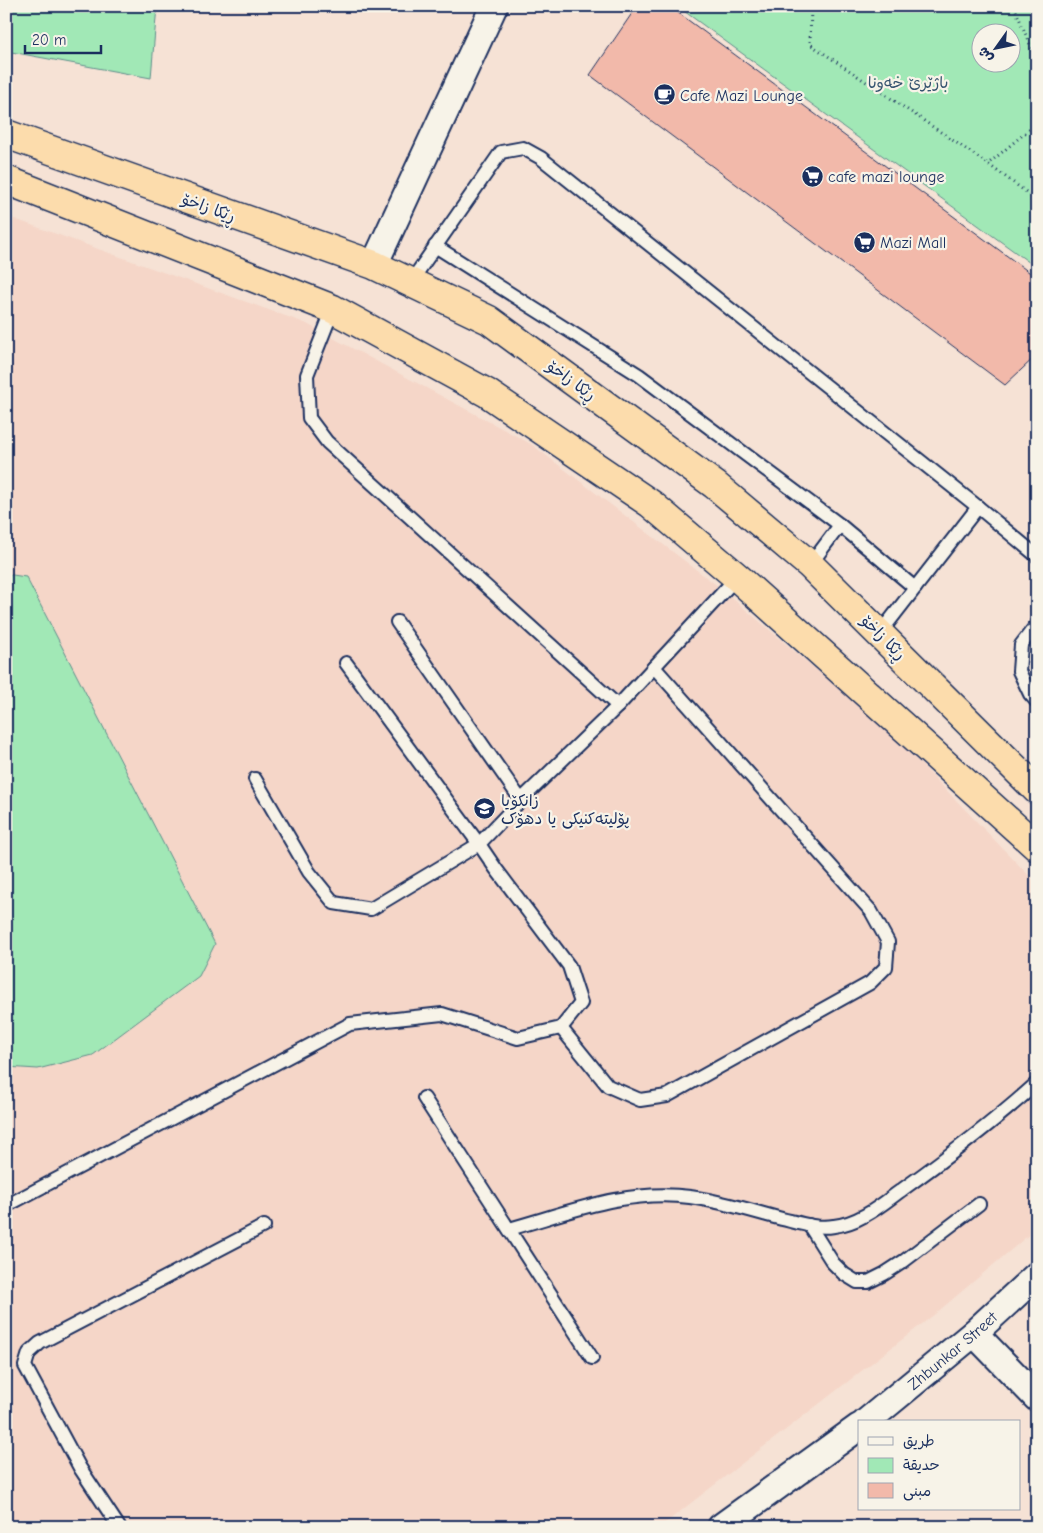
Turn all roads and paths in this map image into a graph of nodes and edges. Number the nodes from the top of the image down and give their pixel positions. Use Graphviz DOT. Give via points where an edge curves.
graph roads {
  1 [pos="494,6"];
  2 [pos="811,6"];
  3 [pos="1014,6"];
  4 [pos="1037,56"];
  5 [pos="1037,123"];
  6 [pos="6,134"];
  7 [pos="988,164"];
  8 [pos="6,180"];
  9 [pos="1037,200"];
  10 [pos="435,246"];
  11 [pos="374,265"];
  12 [pos="410,283"];
  13 [pos="333,309"];
  14 [pos="978,506"];
  15 [pos="840,525"];
  16 [pos="1037,556"];
  17 [pos="810,565"];
  18 [pos="737,577"];
  19 [pos="915,588"];
  20 [pos="396,622"];
  21 [pos="1037,624"];
  22 [pos="880,633"];
  23 [pos="346,663"];
  24 [pos="654,667"];
  25 [pos="1037,702"];
  26 [pos="618,706"];
  27 [pos="255,779"];
  28 [pos="1037,790"];
  29 [pos="521,800"];
  30 [pos="479,844"];
  31 [pos="1037,847"];
  32 [pos="561,1028"];
  33 [pos="1037,1083"];
  34 [pos="424,1098"];
  35 [pos="979,1204"];
  36 [pos="6,1206"];
  37 [pos="264,1226"];
  38 [pos="809,1226"];
  39 [pos="509,1229"];
  40 [pos="1037,1275"];
  41 [pos="974,1334"];
  42 [pos="592,1358"];
  43 [pos="1037,1398"];
  44 [pos="868,1420"];
  45 [pos="858,1428"];
  46 [pos="119,1527"];
  47 [pos="721,1527"];
  1 -- 11 [label="street"];
  2 -- 7 [label="path" via="810,44"];
  3 -- 4 [label="path"];
  5 -- 7 [label="path"];
  6 -- 11 [label="highway, ڕێکا زاخۆ"];
  7 -- 9 [label="path"];
  8 -- 13 [label="highway"];
  10 -- 12 [label="lane"];
  10 -- 14 [label="lane" via="501,152 523,148 548,164"];
  10 -- 15 [label="lane" via="638,375"];
  11 -- 12 [label="highway, ڕێکا زاخۆ"];
  12 -- 17 [label="highway, ڕێکا زاخۆ" via="489,320 715,485"];
  13 -- 18 [label="highway" via="487,393 651,504"];
  13 -- 26 [label="lane" via="307,375 309,418 327,442"];
  14 -- 16 [label="lane"];
  14 -- 19 [label="lane"];
  15 -- 17 [label="lane"];
  15 -- 19 [label="lane"];
  17 -- 22 [label="highway, ڕێکا زاخۆ"];
  18 -- 24 [label="lane"];
  18 -- 31 [label="highway"];
  19 -- 22 [label="lane"];
  20 -- 29 [label="lane"];
  21 -- 25 [label="lane" via="1021,645 1019,671"];
  22 -- 28 [label="highway, ڕێکا زاخۆ"];
  23 -- 30 [label="lane"];
  24 -- 26 [label="lane"];
  24 -- 32 [label="lane" via="871,911 888,942 886,967 870,983 667,1096 640,1100 608,1086"];
  26 -- 29 [label="lane"];
  27 -- 30 [label="lane" via="309,872 334,903 370,909"];
  29 -- 30 [label="lane"];
  30 -- 32 [label="lane" via="569,966 581,1003"];
  32 -- 36 [label="lane" via="518,1038 442,1014 350,1024"];
  33 -- 38 [label="lane" via="953,1152 861,1218 834,1226"];
  34 -- 39 [label="lane"];
  35 -- 38 [label="lane" via="904,1261 868,1282 857,1282 844,1274"];
  37 -- 46 [label="lane" via="40,1343 29,1354 24,1366 80,1468"];
  38 -- 39 [label="lane" via="692,1197 652,1195 612,1200"];
  39 -- 42 [label="lane"];
  40 -- 41 [label="street, Zhbunkar Street"];
  41 -- 43 [label="street"];
  41 -- 44 [label="street, Zhbunkar Street"];
  45 -- 47 [label="street"];
}
